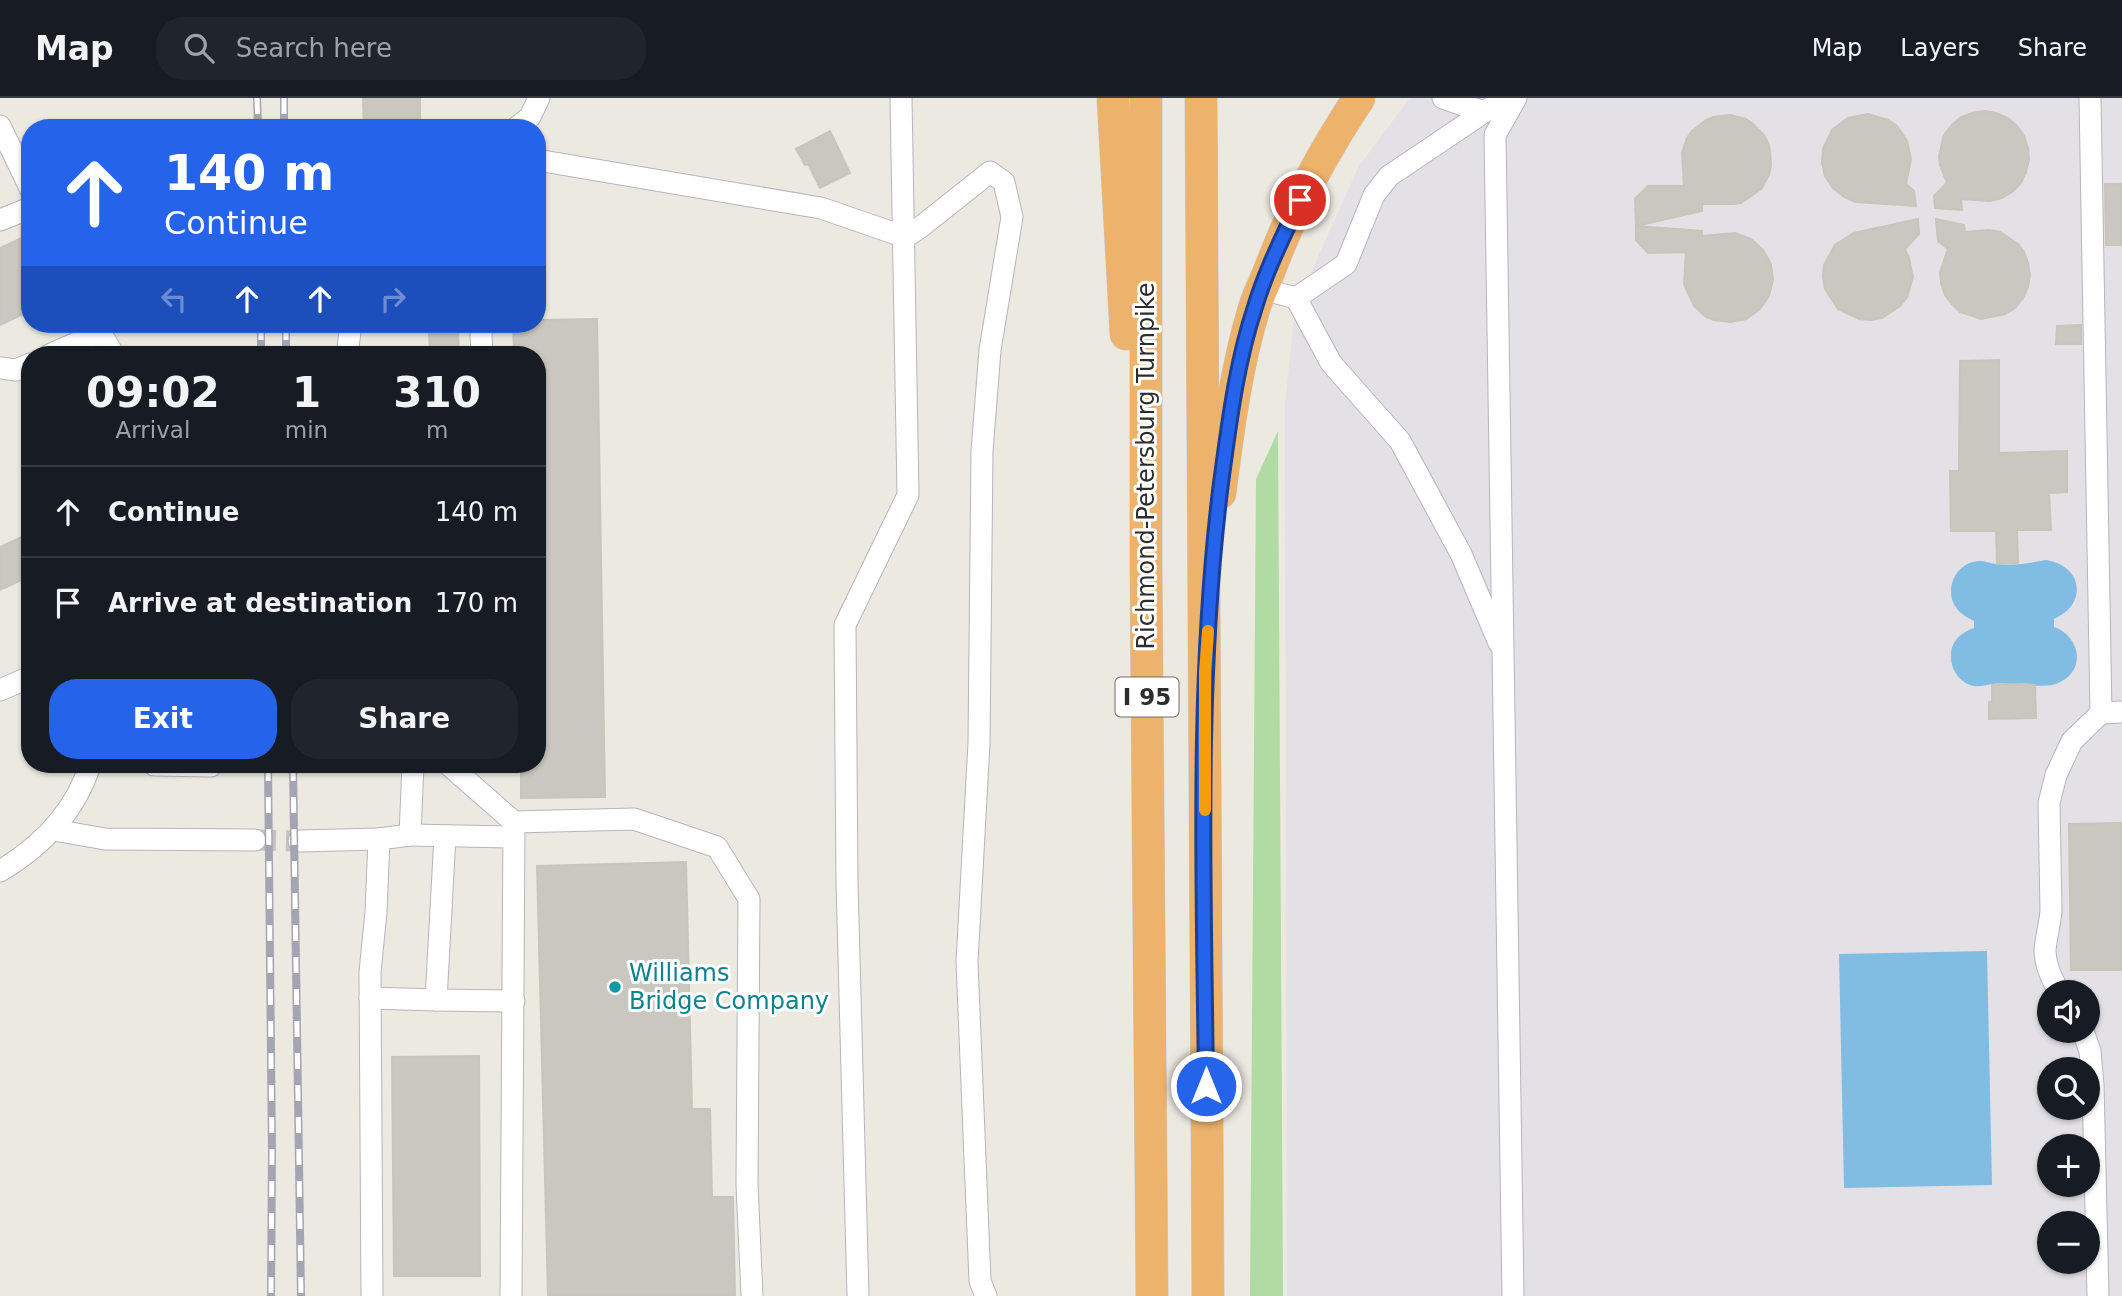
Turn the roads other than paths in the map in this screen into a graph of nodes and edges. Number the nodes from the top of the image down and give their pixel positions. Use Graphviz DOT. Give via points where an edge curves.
graph roads {
  1 [pos="539,98"];
  2 [pos="901,98"];
  3 [pos="1113,98"];
  4 [pos="1146,98"];
  5 [pos="1201,98"];
  6 [pos="1359,98"];
  7 [pos="1443,98"];
  8 [pos="1505,98"];
  9 [pos="1516,98"];
  10 [pos="2090,98"];
  11 [pos="1484,112"];
  12 [pos="527,119"];
  13 [pos="0,126"];
  14 [pos="546,162"];
  15 [pos="21,169"];
  16 [pos="21,212"];
  17 [pos="0,220"];
  18 [pos="905,237"];
  19 [pos="1262,289"];
  20 [pos="1296,298"];
  21 [pos="92,335"];
  22 [pos="68,346"];
  23 [pos="0,368"];
  24 [pos="21,368"];
  25 [pos="1146,569"];
  26 [pos="1503,654"];
  27 [pos="1205,672"];
  28 [pos="21,681"];
  29 [pos="0,690"];
  30 [pos="2122,712"];
  31 [pos="2101,713"];
  32 [pos="87,773"];
  33 [pos="413,773"];
  34 [pos="457,773"];
  35 [pos="514,829"];
  36 [pos="54,830"];
  37 [pos="410,835"];
  38 [pos="445,836"];
  39 [pos="379,839"];
  40 [pos="254,840"];
  41 [pos="299,841"];
  42 [pos="0,871"];
  43 [pos="2053,980"];
  44 [pos="370,998"];
  45 [pos="436,1000"];
  46 [pos="514,1001"];
  47 [pos="2087,1043"];
  48 [pos="372,1296"];
  49 [pos="511,1296"];
  50 [pos="752,1296"];
  51 [pos="858,1296"];
  52 [pos="986,1296"];
  53 [pos="1152,1296"];
  54 [pos="1208,1296"];
  55 [pos="1513,1296"];
  56 [pos="2098,1296"];
  1 -- 12 [label="street"];
  2 -- 18 [label="street"];
  3 -- 25 [label="highway" via="1127,369"];
  4 -- 25 [label="highway, Richmond-Petersburg Turnpike / I 95"];
  5 -- 27 [label="highway, I 95"];
  6 -- 19 [label="highway" via="1300,200"];
  7 -- 11 [label="street"];
  8 -- 11 [label="street"];
  9 -- 26 [label="street" via="1496,135"];
  10 -- 31 [label="street"];
  11 -- 20 [label="street" via="1389,176 1374,195 1346,264"];
  13 -- 15 [label="street"];
  14 -- 18 [label="street" via="821,208"];
  16 -- 17 [label="street"];
  18 -- 51 [label="street" via="908,495 845,625"];
  18 -- 52 [label="street" via="990,172 1004,182 1013,217 990,350 982,451 979,743 967,962 980,1281"];
  19 -- 20 [label="street"];
  19 -- 27 [label="highway" via="1229,426"];
  20 -- 26 [label="street" via="1331,363 1400,442 1461,554"];
  21 -- 22 [label="street"];
  23 -- 24 [label="street"];
  25 -- 53 [label="highway, Richmond-Petersburg Turnpike / I 95"];
  26 -- 55 [label="street"];
  27 -- 54 [label="highway, I 95"];
  28 -- 29 [label="street"];
  30 -- 31 [label="street"];
  31 -- 43 [label="street" via="2072,741 2049,803 2051,911 2045,949"];
  32 -- 36 [label="street"];
  33 -- 37 [label="street"];
  34 -- 35 [label="street"];
  35 -- 38 [label="street"];
  35 -- 46 [label="street"];
  35 -- 50 [label="street" via="634,819 717,847 749,899 747,1184"];
  36 -- 40 [label="street" via="106,839"];
  36 -- 42 [label="street"];
  37 -- 38 [label="street"];
  37 -- 39 [label="street"];
  38 -- 45 [label="street"];
  39 -- 41 [label="street"];
  39 -- 44 [label="street"];
  44 -- 45 [label="street"];
  44 -- 48 [label="street"];
  45 -- 46 [label="street"];
  46 -- 49 [label="street"];
  47 -- 56 [label="street" via="2093,1085"];
}
